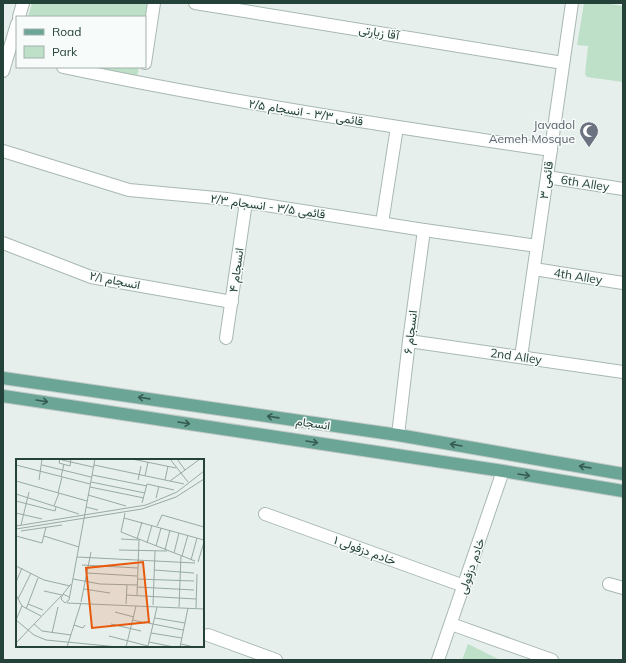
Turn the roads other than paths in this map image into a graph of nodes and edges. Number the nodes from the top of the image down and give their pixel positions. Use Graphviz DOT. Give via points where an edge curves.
graph roads {
  1 [pos="23,3"];
  2 [pos="154,3"];
  3 [pos="195,3"];
  4 [pos="572,3"];
  5 [pos="261,8"];
  6 [pos="19,16"];
  7 [pos="16,32"];
  8 [pos="146,56"];
  9 [pos="13,57"];
  10 [pos="563,63"];
  11 [pos="67,68"];
  12 [pos="144,68"];
  13 [pos="3,71"];
  14 [pos="142,84"];
  15 [pos="397,127"];
  16 [pos="551,150"];
  17 [pos="3,151"];
  18 [pos="547,176"];
  19 [pos="623,189"];
  20 [pos="246,202"];
  21 [pos="382,223"];
  22 [pos="424,230"];
  23 [pos="3,242"];
  24 [pos="537,246"];
  25 [pos="534,268"];
  26 [pos="623,283"];
  27 [pos="232,302"];
  28 [pos="226,338"];
  29 [pos="408,340"];
  30 [pos="521,357"];
  31 [pos="623,372"];
  32 [pos="3,378"];
  33 [pos="3,396"];
  34 [pos="398,435"];
  35 [pos="503,471"];
  36 [pos="623,474"];
  37 [pos="623,491"];
  38 [pos="265,514"];
  39 [pos="609,584"];
  40 [pos="464,586"];
  41 [pos="623,588"];
  42 [pos="451,624"];
  43 [pos="208,635"];
  44 [pos="276,660"];
  45 [pos="438,660"];
  46 [pos="552,660"];
  1 -- 6 [label="street"];
  2 -- 8 [label="street"];
  3 -- 5 [label="street, آقا زیارتی"];
  4 -- 10 [label="street, قائمی ۳"];
  5 -- 10 [label="street, آقا زیارتی"];
  7 -- 9 [label="street"];
  9 -- 13 [label="street"];
  10 -- 16 [label="street, قائمی ۳"];
  11 -- 14 [label="street, قائمی ۳/۳ - انسجام ۲/۵"];
  12 -- 14 [label="street"];
  14 -- 15 [label="street, قائمی ۳/۳ - انسجام ۲/۵"];
  15 -- 16 [label="street, قائمی ۳/۳ - انسجام ۲/۵"];
  15 -- 21 [label="street"];
  16 -- 18 [label="street, قائمی ۳"];
  17 -- 20 [label="street, قائمی ۳/۵ - انسجام ۲/۳" via="129,190"];
  18 -- 19 [label="street, 6th Alley"];
  18 -- 24 [label="street, قائمی ۳"];
  20 -- 21 [label="street, قائمی ۳/۵ - انسجام ۲/۳"];
  20 -- 27 [label="street, انسجام ۴"];
  21 -- 22 [label="street, قائمی ۳/۵ - انسجام ۲/۳"];
  22 -- 24 [label="street, قائمی ۳/۵ - انسجام ۲/۳"];
  22 -- 29 [label="street, انسجام ۶"];
  23 -- 27 [label="street, انسجام ۲/۱" via="91,277"];
  24 -- 25 [label="street, قائمی ۳"];
  25 -- 26 [label="street, 4th Alley"];
  25 -- 30 [label="street, قائمی ۳"];
  27 -- 28 [label="street, انسجام ۴"];
  29 -- 30 [label="street, 2nd Alley"];
  29 -- 34 [label="street, انسجام ۶"];
  30 -- 31 [label="street, 2nd Alley"];
  34 -- 32 [label="main road, انسجام, one-way"];
  33 -- 35 [label="main road, انسجام, one-way"];
  36 -- 34 [label="main road, انسجام, one-way"];
  35 -- 37 [label="main road, انسجام, one-way"];
  35 -- 40 [label="street, خادم دزفولی"];
  38 -- 40 [label="street, خادم دزفولی ۱"];
  39 -- 41 [label="street"];
  40 -- 42 [label="street, خادم دزفولی"];
  42 -- 45 [label="street, خادم دزفولی"];
  42 -- 46 [label="street"];
  43 -- 44 [label="street"];
}
